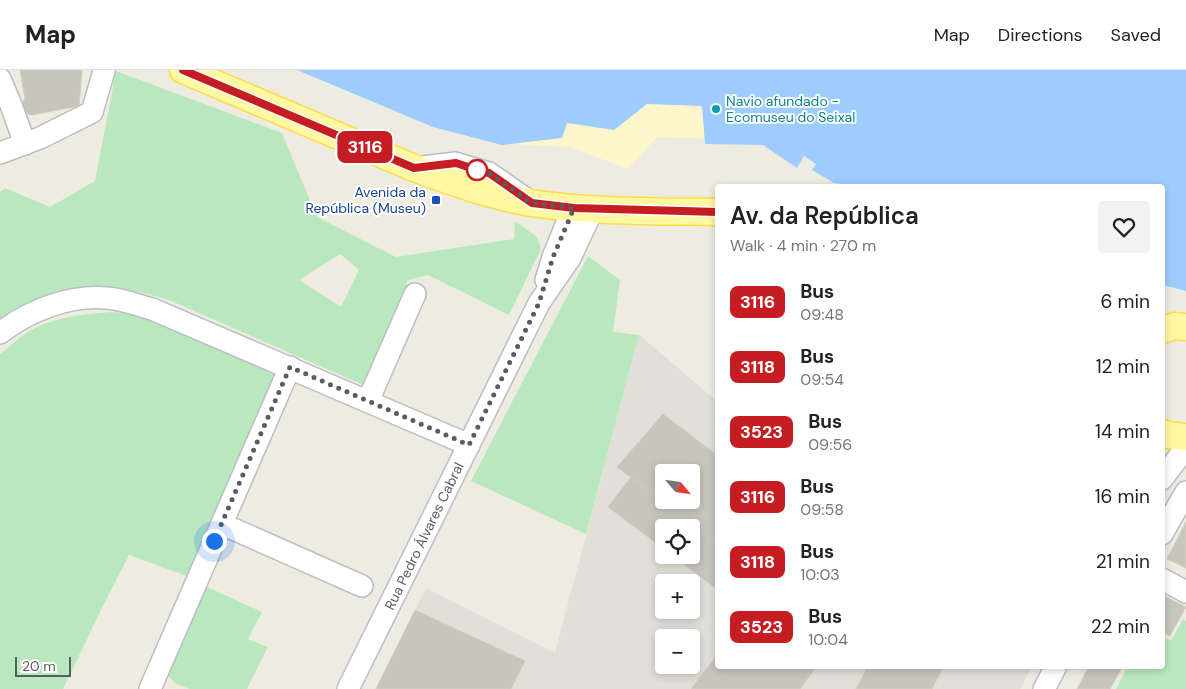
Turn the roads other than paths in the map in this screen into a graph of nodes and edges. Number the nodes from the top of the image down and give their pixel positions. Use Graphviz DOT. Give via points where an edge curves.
graph roads {
  1 [pos="183,70"];
  2 [pos="104,71"];
  3 [pos="0,79"];
  4 [pos="25,144"];
  5 [pos="0,154"];
  6 [pos="583,209"];
  7 [pos="715,212"];
  8 [pos="415,294"];
  9 [pos="1186,326"];
  10 [pos="1165,329"];
  11 [pos="0,333"];
  12 [pos="290,367"];
  13 [pos="368,401"];
  14 [pos="1165,434"];
  15 [pos="1186,437"];
  16 [pos="469,445"];
  17 [pos="1186,449"];
  18 [pos="1165,475"];
  19 [pos="1186,492"];
  20 [pos="222,524"];
  21 [pos="1165,529"];
  22 [pos="1165,581"];
  23 [pos="362,586"];
  24 [pos="1186,592"];
  25 [pos="1054,669"];
  26 [pos="157,687"];
  27 [pos="348,689"];
  28 [pos="1044,689"];
  1 -- 6 [label="main road" via="414,168 532,203"];
  2 -- 4 [label="street" via="92,112"];
  3 -- 4 [label="street"];
  4 -- 5 [label="street"];
  6 -- 7 [label="main road"];
  6 -- 16 [label="street, Rua Pedro Álvares Cabral" via="570,258 539,303"];
  8 -- 13 [label="street"];
  9 -- 10 [label="main road"];
  11 -- 12 [label="street" via="45,307 66,301 107,298 152,309"];
  12 -- 13 [label="street"];
  12 -- 20 [label="street"];
  13 -- 16 [label="street"];
  14 -- 15 [label="main road"];
  16 -- 27 [label="street, Rua Pedro Álvares Cabral"];
  17 -- 18 [label="street"];
  19 -- 21 [label="street"];
  20 -- 23 [label="street"];
  20 -- 26 [label="street"];
  22 -- 24 [label="street"];
  25 -- 28 [label="street"];
}
